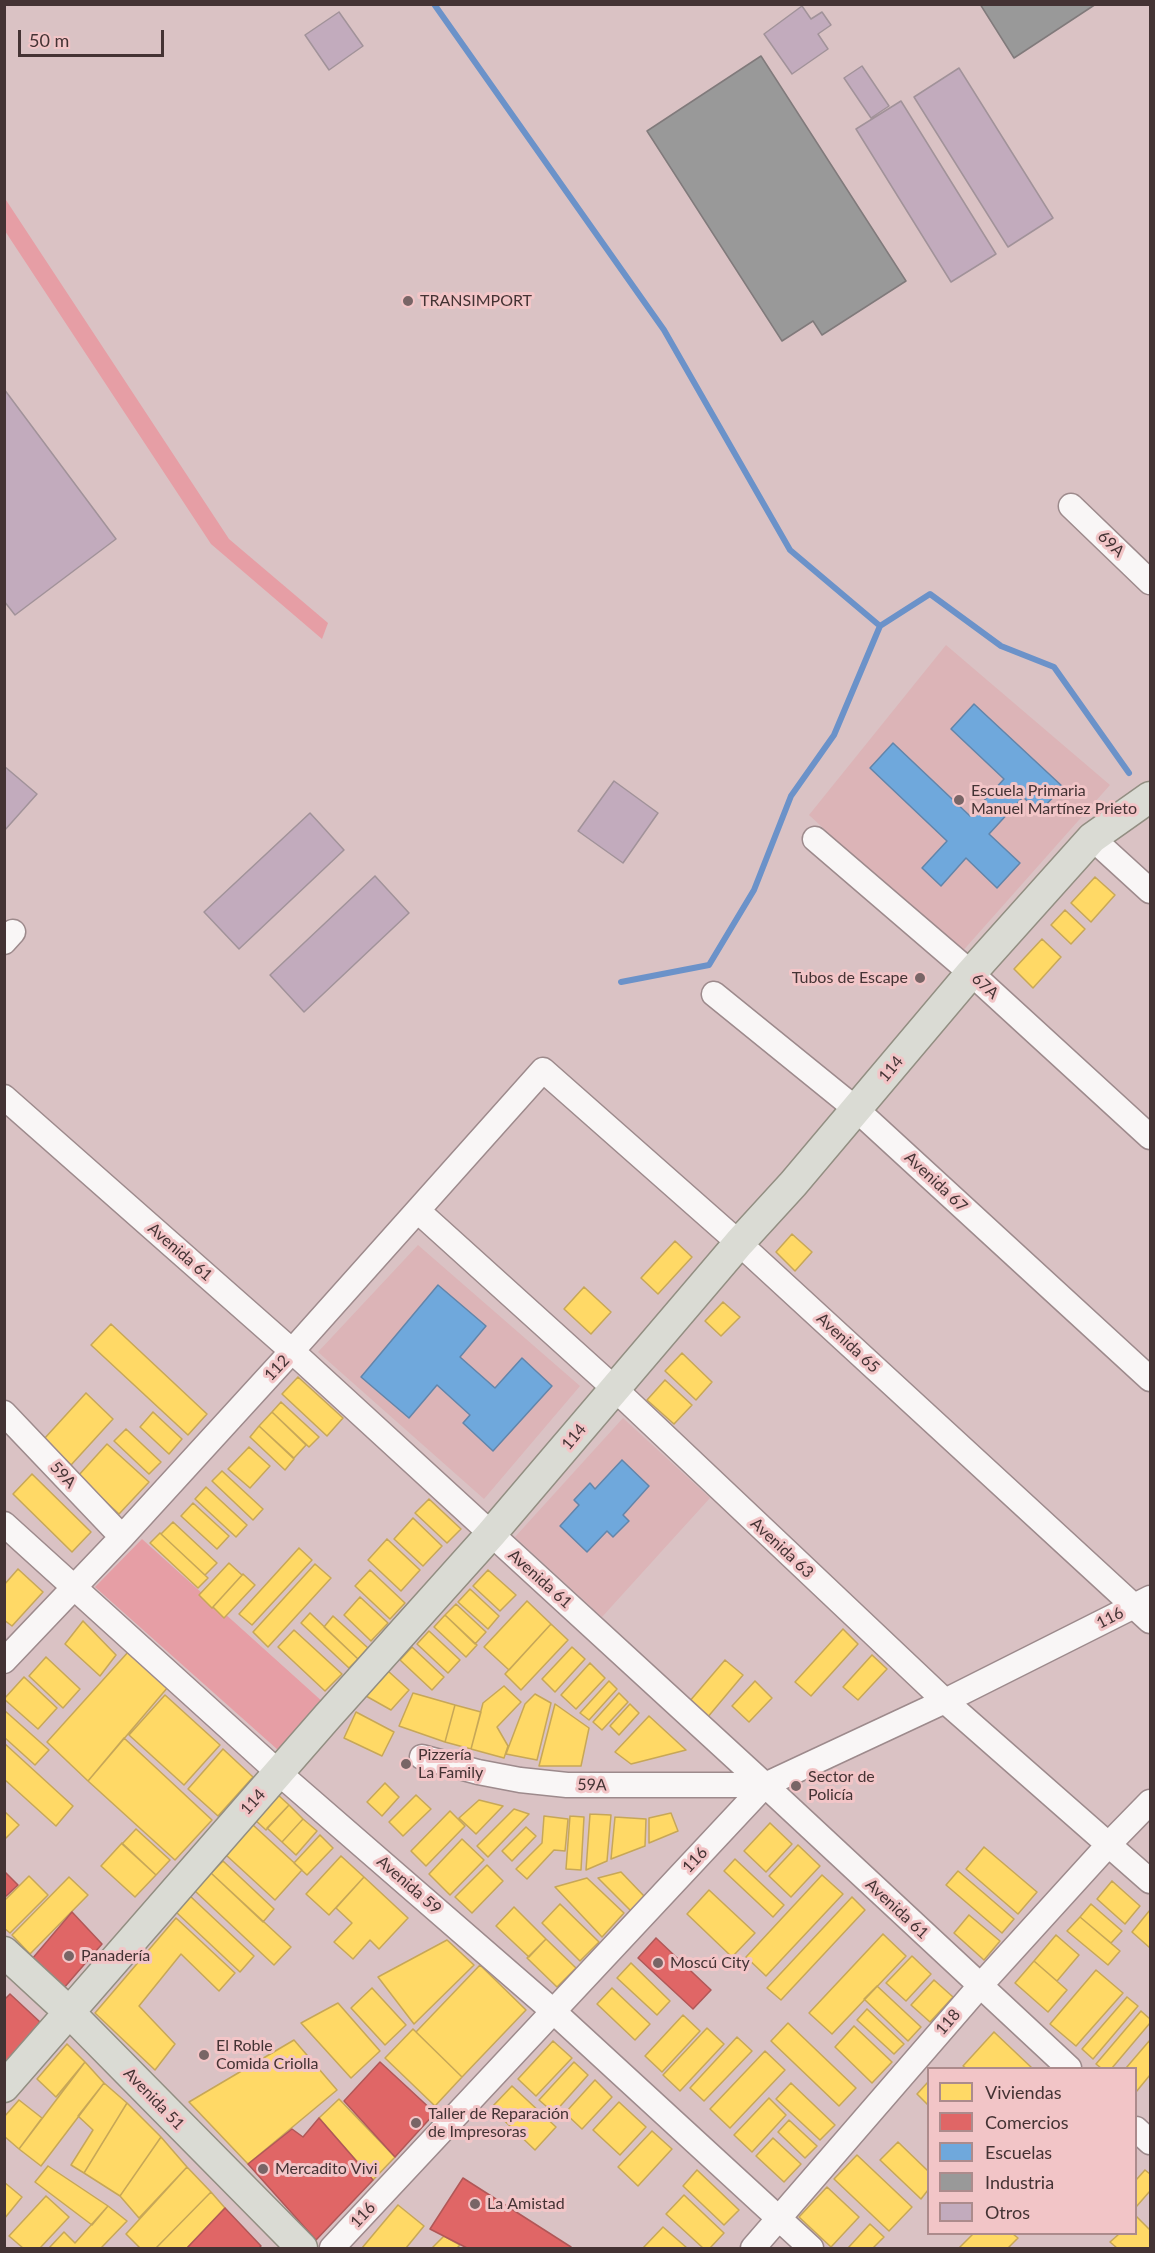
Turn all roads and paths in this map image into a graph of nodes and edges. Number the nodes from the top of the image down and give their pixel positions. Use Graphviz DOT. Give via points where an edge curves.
graph roads {
  1 [pos="1071,506"];
  2 [pos="1150,580"];
  3 [pos="1150,797"];
  4 [pos="1092,838"];
  5 [pos="815,839"];
  6 [pos="1150,891"];
  7 [pos="971,973"];
  8 [pos="714,994"];
  9 [pos="543,1070"];
  10 [pos="4,1097"];
  11 [pos="857,1110"];
  12 [pos="1150,1137"];
  13 [pos="418,1211"];
  14 [pos="739,1243"];
  15 [pos="292,1351"];
  16 [pos="1150,1379"];
  17 [pos="615,1389"];
  18 [pos="4,1413"];
  19 [pos="4,1524"];
  20 [pos="491,1534"];
  21 [pos="122,1537"];
  22 [pos="74,1588"];
  23 [pos="1145,1608"];
  24 [pos="4,1661"];
  25 [pos="945,1701"];
  26 [pos="422,1757"];
  27 [pos="279,1773"];
  28 [pos="765,1785"];
  29 [pos="1150,1802"];
  30 [pos="1109,1844"];
  31 [pos="1150,1881"];
  32 [pos="4,1952"];
  33 [pos="979,1987"];
  34 [pos="68,2011"];
  35 [pos="553,2011"];
  36 [pos="1068,2067"];
  37 [pos="4,2086"];
  38 [pos="1137,2130"];
  39 [pos="1150,2142"];
  40 [pos="778,2218"];
  41 [pos="294,2246"];
  42 [pos="332,2248"];
  43 [pos="753,2248"];
  44 [pos="811,2248"];
  1 -- 2 [label="street, 69A"];
  3 -- 4 [label="main road, 114"];
  4 -- 6 [label="street"];
  4 -- 7 [label="main road, 114"];
  5 -- 7 [label="street, 67A"];
  7 -- 11 [label="main road, 114"];
  7 -- 12 [label="street, 67A"];
  8 -- 11 [label="street, Avenida 67"];
  9 -- 13 [label="street, 112"];
  9 -- 14 [label="street, Avenida 65"];
  10 -- 15 [label="street, Avenida 61"];
  11 -- 14 [label="main road, 114"];
  11 -- 16 [label="street, Avenida 67"];
  13 -- 15 [label="street, 112"];
  13 -- 17 [label="street, Avenida 63"];
  14 -- 17 [label="main road, 114"];
  14 -- 23 [label="street, Avenida 65"];
  15 -- 20 [label="street, Avenida 61"];
  15 -- 21 [label="street, 112"];
  17 -- 20 [label="main road, 114"];
  17 -- 25 [label="street, Avenida 63"];
  18 -- 21 [label="street, 59A"];
  19 -- 22 [label="street, Avenida 59"];
  20 -- 27 [label="main road, 114"];
  20 -- 28 [label="street, Avenida 61"];
  21 -- 22 [label="street, 112"];
  22 -- 24 [label="street, 112"];
  22 -- 27 [label="street, Avenida 59"];
  23 -- 25 [label="street, 116"];
  25 -- 28 [label="street, 116"];
  25 -- 30 [label="street, Avenida 63"];
  26 -- 28 [label="street, 59A" via="488,1774 567,1785"];
  27 -- 34 [label="main road, 114"];
  27 -- 35 [label="street, Avenida 59"];
  28 -- 33 [label="street, Avenida 61"];
  28 -- 35 [label="street, 116"];
  29 -- 30 [label="street, 118"];
  30 -- 31 [label="street, Avenida 63"];
  30 -- 33 [label="street, 118"];
  32 -- 34 [label="main road, Avenida 51"];
  33 -- 36 [label="street, Avenida 61"];
  33 -- 40 [label="street, 118"];
  34 -- 37 [label="main road, 114"];
  34 -- 41 [label="main road, Avenida 51"];
  35 -- 40 [label="street, Avenida 59"];
  35 -- 42 [label="street, 116"];
  38 -- 39 [label="street"];
  40 -- 43 [label="street, 118"];
  40 -- 44 [label="street, Avenida 59"];
}
